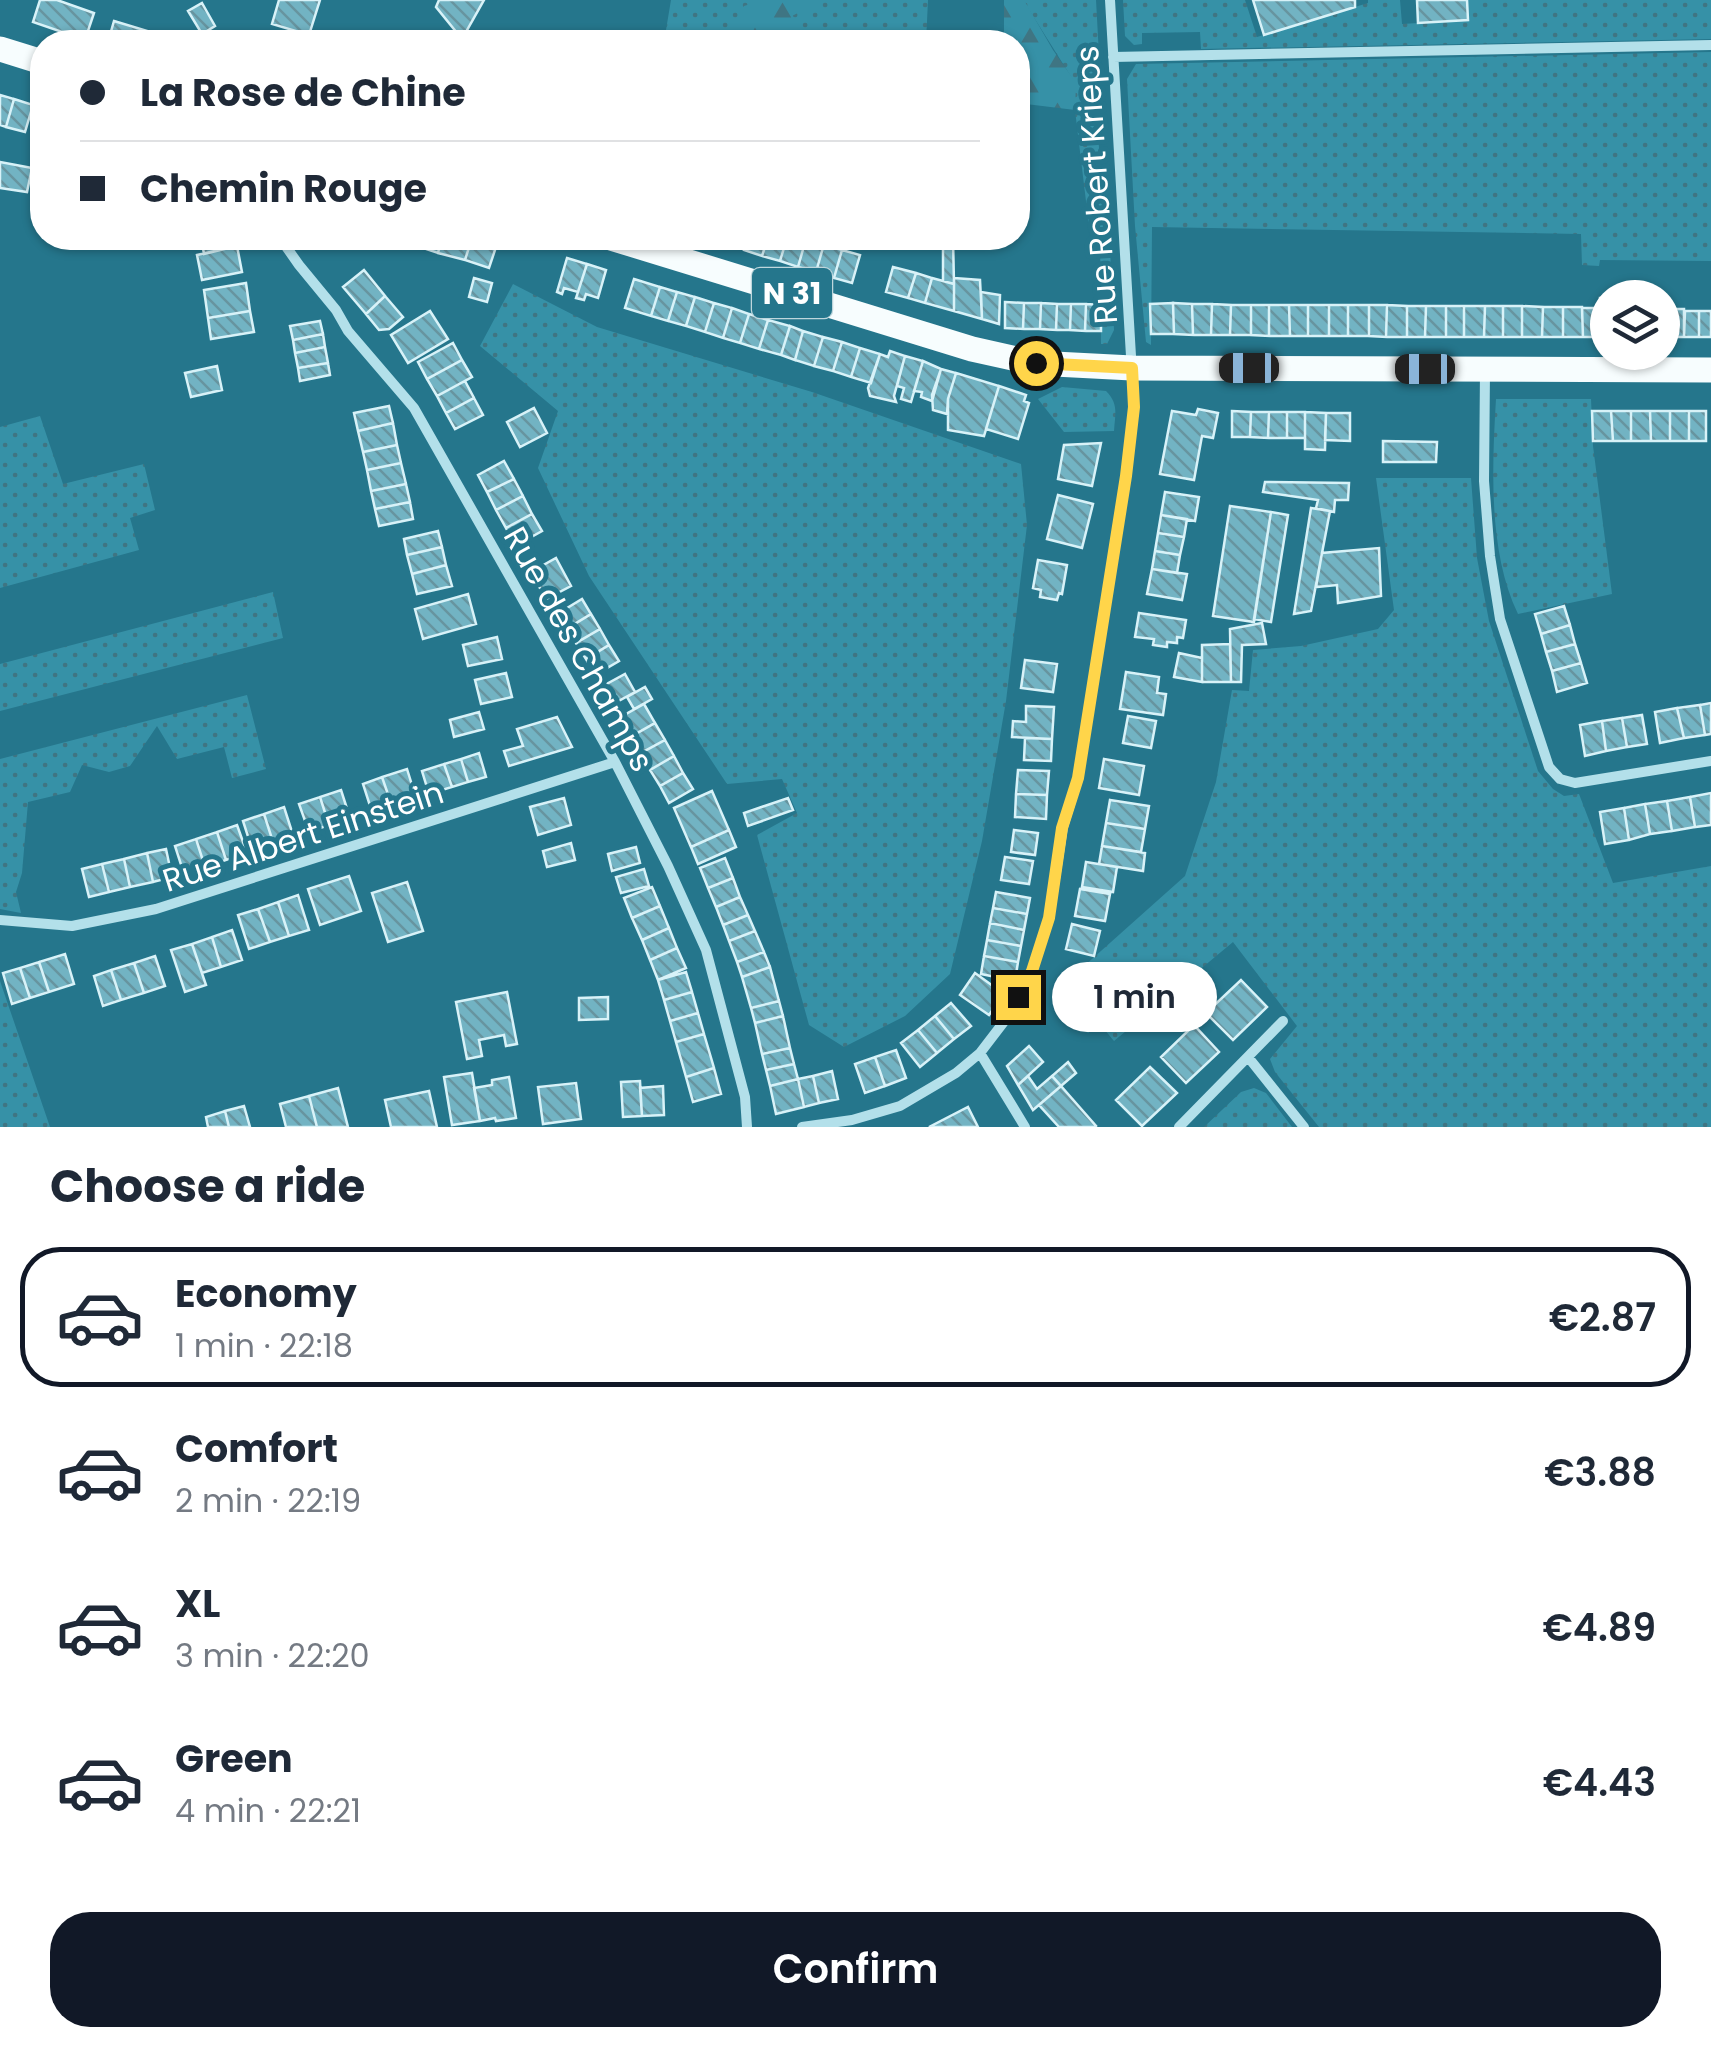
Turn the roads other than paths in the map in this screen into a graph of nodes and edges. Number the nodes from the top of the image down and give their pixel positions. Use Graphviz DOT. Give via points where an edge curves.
graph roads {
  1 [pos="1110,0"];
  2 [pos="1711,45"];
  3 [pos="0,49"];
  4 [pos="1113,57"];
  5 [pos="30,58"];
  6 [pos="289,250"];
  7 [pos="650,250"];
  8 [pos="1132,368"];
  9 [pos="1485,370"];
  10 [pos="1711,370"];
  11 [pos="615,762"];
  12 [pos="1711,762"];
  13 [pos="0,920"];
  14 [pos="1283,1022"];
  15 [pos="980,1052"];
  16 [pos="1248,1057"];
  17 [pos="747,1127"];
  18 [pos="802,1127"];
  19 [pos="1025,1127"];
  20 [pos="1179,1127"];
  21 [pos="1304,1127"];
  1 -- 4 [label="street, Rue Robert Krieps"];
  2 -- 4 [label="street"];
  3 -- 5 [label="main road"];
  4 -- 8 [label="street, Rue Robert Krieps"];
  6 -- 11 [label="street, Rue des Champs" via="414,408"];
  7 -- 8 [label="main road, N 31" via="972,348 1036,363"];
  8 -- 9 [label="main road, N 31"];
  8 -- 15 [label="street, Rue Robert Krieps" via="1126,476 1049,918 1032,971"];
  9 -- 10 [label="main road, N 31"];
  9 -- 12 [label="street" via="1490,556 1500,618 1549,767 1575,783"];
  11 -- 13 [label="street, Rue Albert Einstein" via="156,909 72,926"];
  11 -- 17 [label="street, Rue des Champs" via="706,950 746,1097"];
  14 -- 16 [label="street"];
  15 -- 18 [label="street, Rue Robert Krieps" via="900,1106"];
  15 -- 19 [label="street"];
  16 -- 20 [label="street"];
  16 -- 21 [label="street"];
}
